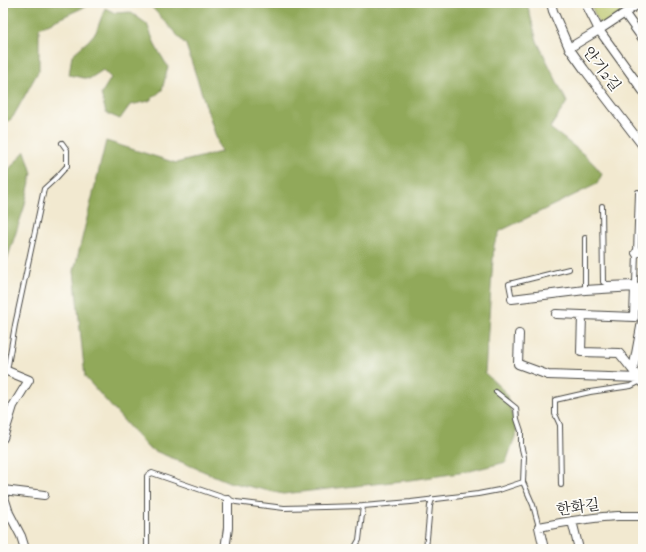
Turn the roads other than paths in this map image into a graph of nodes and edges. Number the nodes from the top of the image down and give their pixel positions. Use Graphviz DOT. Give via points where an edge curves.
graph roads {
  1 [pos="551,3"];
  2 [pos="587,3"];
  3 [pos="640,3"];
  4 [pos="625,14"];
  5 [pos="599,30"];
  6 [pos="643,39"];
  7 [pos="569,48"];
  8 [pos="643,91"];
  9 [pos="62,143"];
  10 [pos="643,146"];
  11 [pos="638,192"];
  12 [pos="602,206"];
  13 [pos="585,238"];
  14 [pos="639,252"];
  15 [pos="569,270"];
  16 [pos="638,287"];
  17 [pos="585,290"];
  18 [pos="512,299"];
  19 [pos="556,314"];
  20 [pos="582,316"];
  21 [pos="643,316"];
  22 [pos="519,334"];
  23 [pos="633,370"];
  24 [pos="5,371"];
  25 [pos="642,380"];
  26 [pos="496,392"];
  27 [pos="3,438"];
  28 [pos="523,482"];
  29 [pos="561,485"];
  30 [pos="3,490"];
  31 [pos="3,494"];
  32 [pos="44,495"];
  33 [pos="432,499"];
  34 [pos="228,500"];
  35 [pos="363,506"];
  36 [pos="643,516"];
  37 [pos="572,521"];
  38 [pos="540,527"];
  39 [pos="25,549"];
  40 [pos="147,549"];
  41 [pos="224,549"];
  42 [pos="354,549"];
  43 [pos="426,549"];
  44 [pos="544,549"];
  45 [pos="579,549"];
  1 -- 7 [label="street, 안기2길"];
  2 -- 5 [label="street"];
  3 -- 4 [label="street"];
  4 -- 5 [label="street"];
  4 -- 6 [label="street"];
  5 -- 7 [label="street"];
  5 -- 8 [label="street"];
  7 -- 10 [label="street, 안기2길"];
  9 -- 24 [label="lane" via="67,150 67,166 44,189"];
  11 -- 14 [label="lane"];
  12 -- 16 [label="lane" via="603,282"];
  13 -- 17 [label="lane"];
  14 -- 16 [label="lane"];
  15 -- 18 [label="lane" via="509,284"];
  16 -- 17 [label="street"];
  16 -- 20 [label="street" via="634,317"];
  17 -- 18 [label="street"];
  19 -- 20 [label="street"];
  20 -- 23 [label="street" via="581,352 619,353"];
  21 -- 23 [label="street"];
  22 -- 25 [label="street" via="518,364 548,375"];
  23 -- 25 [label="street"];
  24 -- 27 [label="street" via="29,380 13,406"];
  25 -- 29 [label="lane" via="631,386 555,400 555,414 560,425"];
  26 -- 28 [label="lane" via="516,408 524,457"];
  28 -- 33 [label="lane" via="478,494"];
  28 -- 38 [label="lane"];
  30 -- 32 [label="street"];
  31 -- 39 [label="street"];
  33 -- 35 [label="lane"];
  33 -- 43 [label="lane"];
  34 -- 35 [label="lane" via="284,508"];
  34 -- 40 [label="lane" via="152,473 147,476"];
  34 -- 41 [label="street" via="228,528"];
  35 -- 42 [label="lane" via="359,540"];
  36 -- 37 [label="street, 한화길"];
  37 -- 38 [label="street, 한화길"];
  37 -- 45 [label="street"];
  38 -- 44 [label="street, 한화길"];
}
